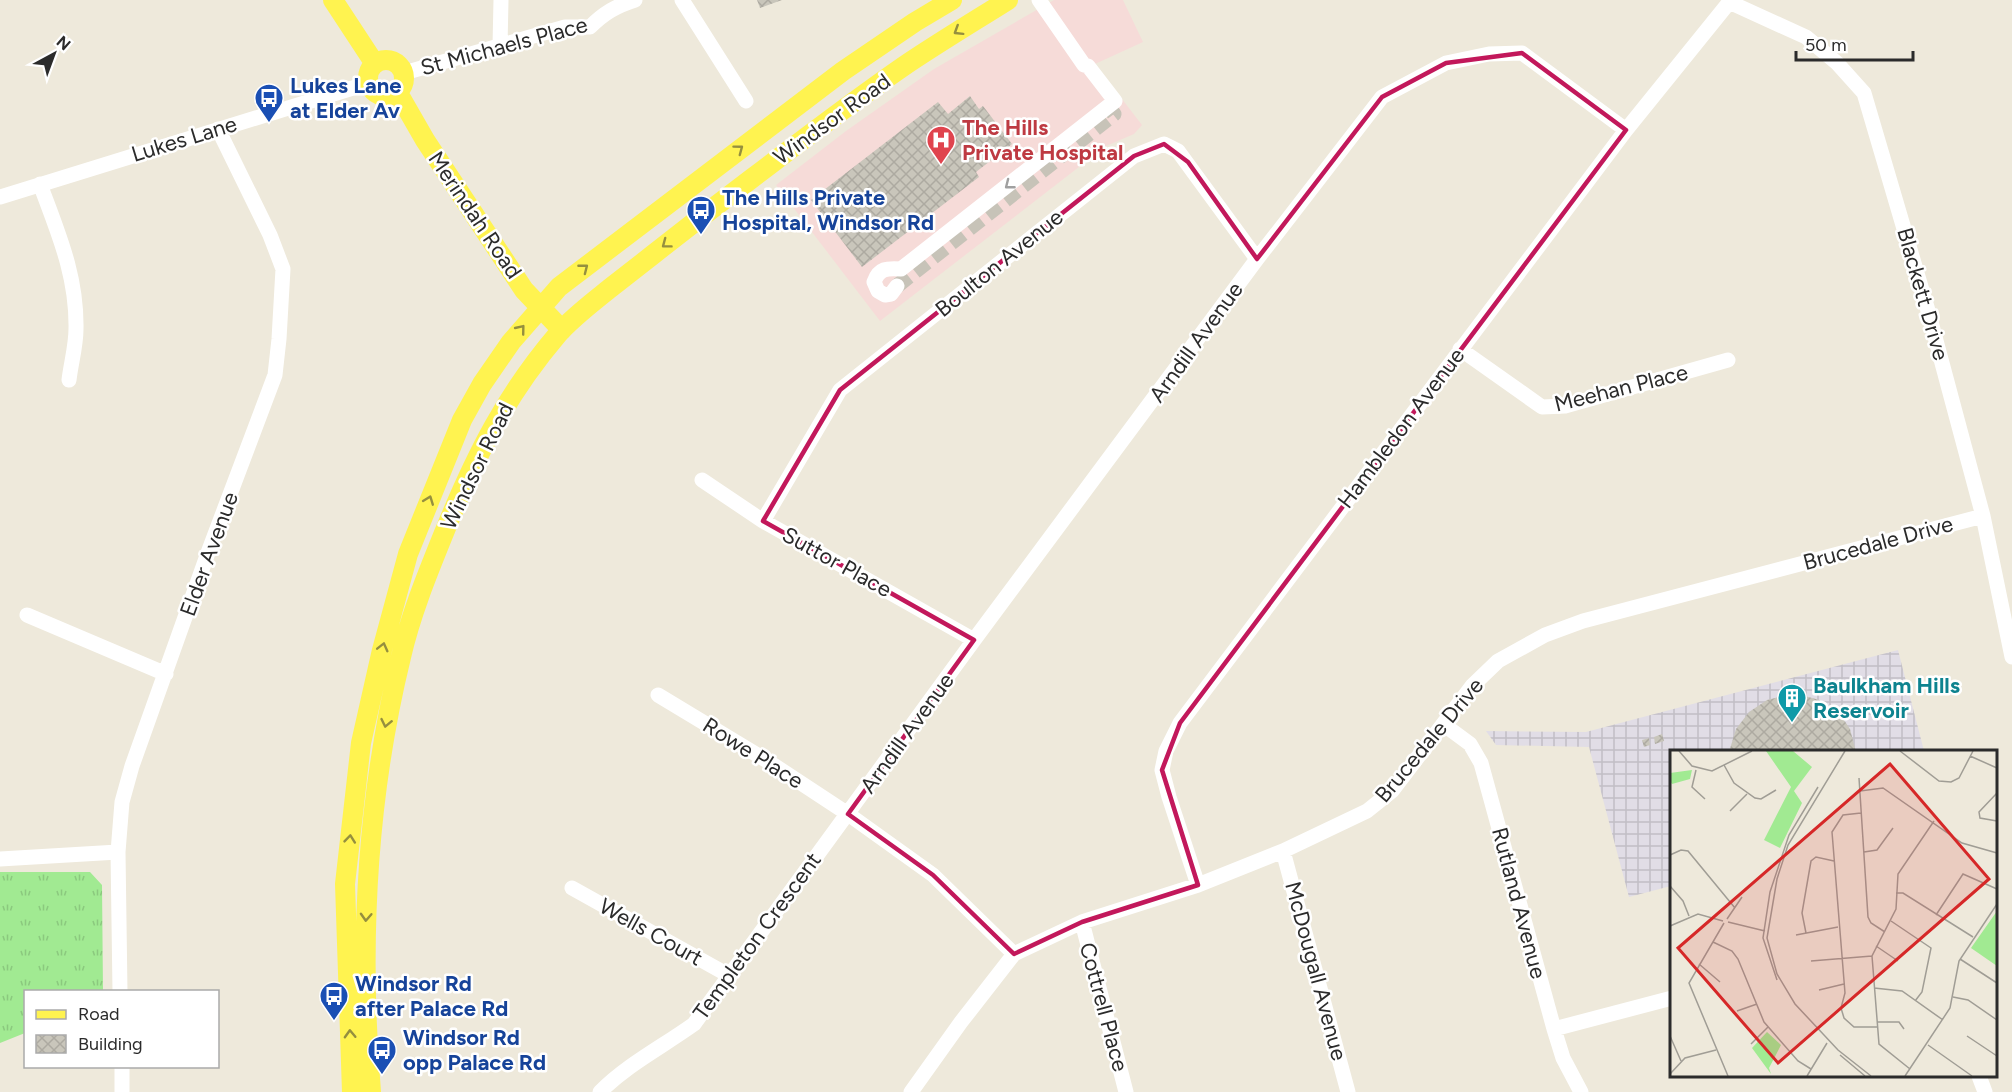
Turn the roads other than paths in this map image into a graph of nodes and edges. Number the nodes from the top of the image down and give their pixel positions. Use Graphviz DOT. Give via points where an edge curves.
graph roads {
  1 [pos="333,0"];
  2 [pos="501,0"];
  3 [pos="635,0"];
  4 [pos="682,0"];
  5 [pos="952,0"];
  6 [pos="1008,0"];
  7 [pos="1039,0"];
  8 [pos="1730,1"];
  9 [pos="500,46"];
  10 [pos="375,64"];
  11 [pos="1084,65"];
  12 [pos="404,74"];
  13 [pos="369,83"];
  14 [pos="398,93"];
  15 [pos="1102,98"];
  16 [pos="746,101"];
  17 [pos="218,129"];
  18 [pos="1626,130"];
  19 [pos="40,184"];
  20 [pos="0,197"];
  21 [pos="1257,259"];
  22 [pos="897,286"];
  23 [pos="540,306"];
  24 [pos="562,330"];
  25 [pos="1460,349"];
  26 [pos="1728,360"];
  27 [pos="69,380"];
  28 [pos="702,480"];
  29 [pos="1983,516"];
  30 [pos="763,521"];
  31 [pos="27,615"];
  32 [pos="974,640"];
  33 [pos="2012,657"];
  34 [pos="166,674"];
  35 [pos="658,695"];
  36 [pos="1443,724"];
  37 [pos="848,814"];
  38 [pos="1283,851"];
  39 [pos="118,852"];
  40 [pos="0,858"];
  41 [pos="1198,885"];
  42 [pos="572,888"];
  43 [pos="1082,922"];
  44 [pos="1014,954"];
  45 [pos="730,976"];
  46 [pos="120,990"];
  47 [pos="1670,998"];
  48 [pos="1554,1029"];
  49 [pos="122,1068"];
  50 [pos="1979,1077"];
  51 [pos="122,1092"];
  52 [pos="352,1092"];
  53 [pos="371,1092"];
  54 [pos="600,1092"];
  55 [pos="911,1092"];
  56 [pos="1126,1092"];
  57 [pos="1348,1092"];
  58 [pos="1581,1092"];
  59 [pos="1985,1092"];
  1 -- 10 [label="main road"];
  2 -- 9 [label="street"];
  3 -- 9 [label="street, St Michaels Place" via="610,10 590,27 565,27"];
  4 -- 16 [label="street"];
  23 -- 5 [label="main road, Windsor Road, one-way" via="596,258 843,71"];
  6 -- 24 [label="main road, Windsor Road, one-way" via="906,64 816,130 641,263"];
  7 -- 11 [label="street"];
  8 -- 18 [label="street, Hambledon Avenue"];
  8 -- 29 [label="street, Blackett Drive" via="1806,38 1837,63 1864,93"];
  9 -- 12 [label="street, St Michaels Place"];
  10 -- 12 [label="main road" via="388,60"];
  10 -- 13 [label="main road" via="368,76"];
  11 -- 15 [label="street" via="1083,72"];
  11 -- 22 [label="street, one-way" via="1115,101 901,269 888,268 877,274 874,282 885,295"];
  12 -- 14 [label="main road"];
  13 -- 14 [label="main road" via="378,94"];
  13 -- 17 [label="street, Lukes Lane"];
  14 -- 23 [label="main road, Merindah Road" via="524,290"];
  17 -- 19 [label="street, Lukes Lane"];
  17 -- 34 [label="street, Elder Avenue" via="283,269 279,339 275,375"];
  18 -- 21 [label="street, Arndill Avenue" via="1522,53 1489,54 1446,63 1382,97"];
  18 -- 25 [label="street, Hambledon Avenue"];
  19 -- 20 [label="street, Lukes Lane"];
  19 -- 27 [label="street" via="69,261 74,294 76,330"];
  21 -- 30 [label="street, Boulton Avenue" via="1178,151 1164,144 1134,156 840,390"];
  21 -- 32 [label="street, Arndill Avenue"];
  23 -- 24 [label="main road, Merindah Road"];
  52 -- 23 [label="main road, Windsor Road, one-way" via="345,884 361,743 382,650 408,555 462,420 482,384"];
  24 -- 53 [label="main road, Windsor Road, one-way" via="526,374 492,426 431,566 401,654 383,741 369,851 365,977"];
  25 -- 26 [label="street, Meehan Place" via="1542,407 1565,406"];
  25 -- 41 [label="street, Hambledon Avenue" via="1180,723 1166,751 1162,770"];
  28 -- 30 [label="street, Suttor Place"];
  29 -- 33 [label="street, Blackett Drive"];
  29 -- 36 [label="street, Brucedale Drive" via="1545,634 1498,661 1472,686"];
  30 -- 32 [label="street, Suttor Place"];
  31 -- 34 [label="street"];
  32 -- 37 [label="street, Arndill Avenue"];
  34 -- 39 [label="street, Elder Avenue" via="122,802"];
  35 -- 37 [label="street, Rowe Place"];
  36 -- 38 [label="street, Brucedale Drive" via="1392,791 1366,812"];
  36 -- 48 [label="street, Rutland Avenue" via="1470,744 1481,763"];
  37 -- 44 [label="street, Rowe Place" via="933,875"];
  37 -- 45 [label="street, Templeton Crescent"];
  38 -- 41 [label="street, Brucedale Drive"];
  38 -- 57 [label="street, McDougall Avenue"];
  39 -- 40 [label="street"];
  39 -- 46 [label="street, Elder Avenue"];
  41 -- 43 [label="street, Brucedale Drive"];
  42 -- 45 [label="street, Wells Court"];
  43 -- 44 [label="street, Brucedale Drive"];
  43 -- 56 [label="street, Cottrell Place"];
  44 -- 55 [label="street, Brucedale Drive"];
  45 -- 54 [label="street, Templeton Crescent" via="694,1024 627,1067"];
  47 -- 48 [label="street"];
  48 -- 58 [label="street, Rutland Avenue" via="1563,1058"];
  49 -- 51 [label="street"];
  50 -- 59 [label="street"];
}
